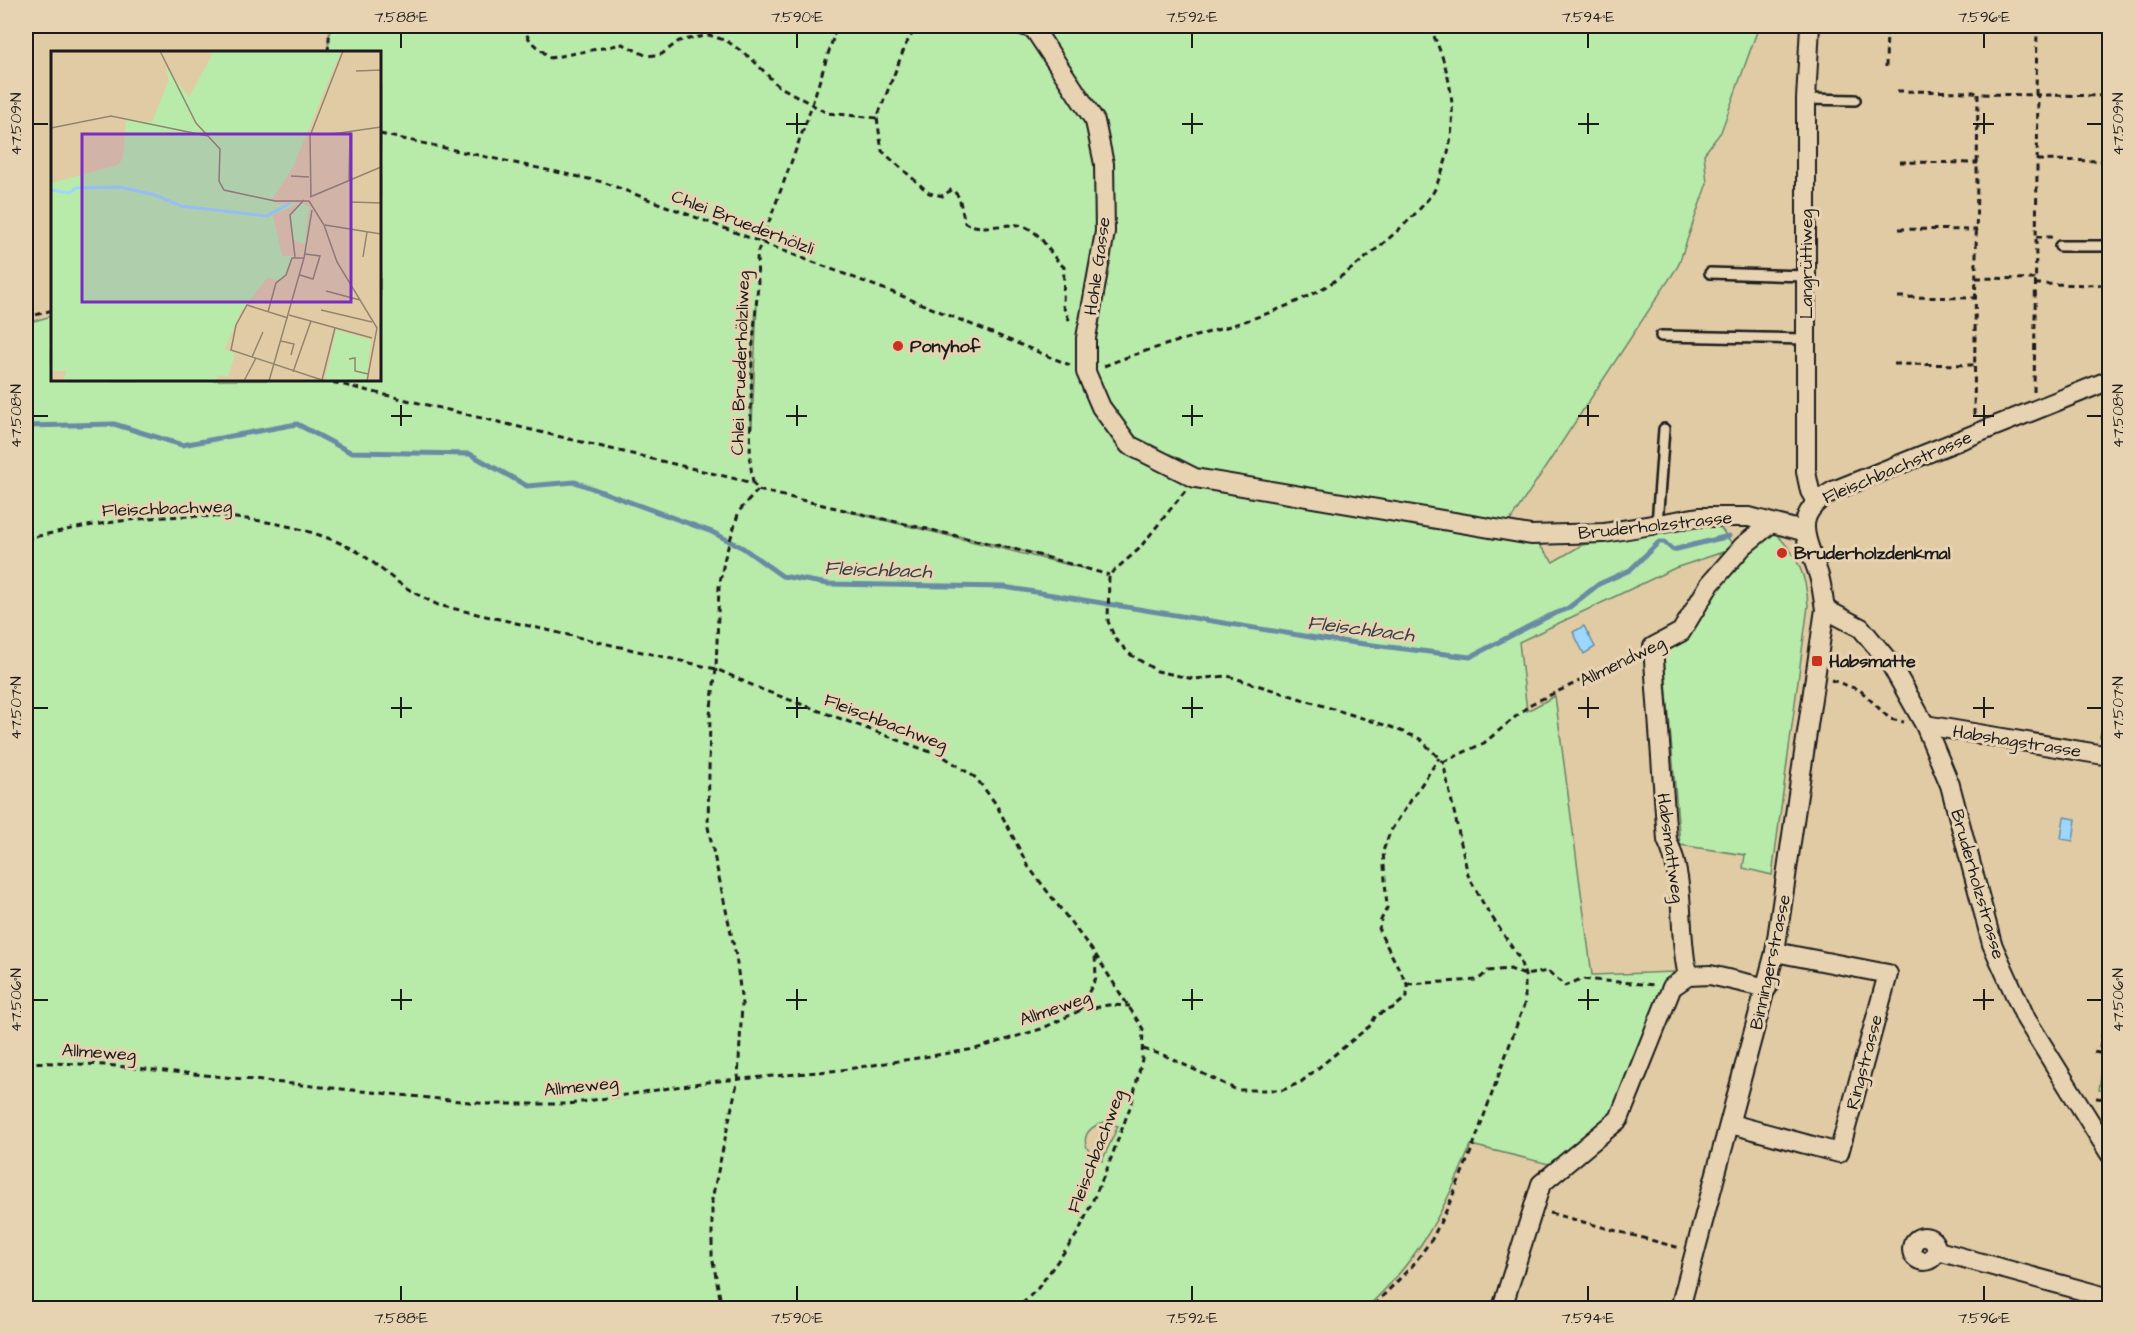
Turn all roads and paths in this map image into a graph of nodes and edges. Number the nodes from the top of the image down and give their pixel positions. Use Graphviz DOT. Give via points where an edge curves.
graph roads {
  1 [pos="330,26"];
  2 [pos="521,26"];
  3 [pos="837,26"];
  4 [pos="917,26"];
  5 [pos="1025,26"];
  6 [pos="1429,26"];
  7 [pos="1810,26"];
  8 [pos="1887,26"];
  9 [pos="2037,26"];
  10 [pos="328,51"];
  11 [pos="1886,67"];
  12 [pos="1897,91"];
  13 [pos="1978,94"];
  14 [pos="2037,95"];
  15 [pos="2109,96"];
  16 [pos="1806,99"];
  17 [pos="1855,100"];
  18 [pos="812,104"];
  19 [pos="877,118"];
  20 [pos="381,134"];
  21 [pos="2037,160"];
  22 [pos="2109,161"];
  23 [pos="1900,162"];
  24 [pos="1978,163"];
  25 [pos="1899,229"];
  26 [pos="1977,230"];
  27 [pos="760,244"];
  28 [pos="2060,246"];
  29 [pos="2109,246"];
  30 [pos="1710,273"];
  31 [pos="1806,276"];
  32 [pos="1976,278"];
  33 [pos="2036,279"];
  34 [pos="2035,284"];
  35 [pos="2109,285"];
  36 [pos="1898,297"];
  37 [pos="1976,298"];
  38 [pos="51,310"];
  39 [pos="26,318"];
  40 [pos="1661,336"];
  41 [pos="1086,338"];
  42 [pos="1806,339"];
  43 [pos="1894,364"];
  44 [pos="1975,365"];
  45 [pos="1086,372"];
  46 [pos="2109,380"];
  47 [pos="327,381"];
  48 [pos="2034,394"];
  49 [pos="1974,417"];
  50 [pos="1664,429"];
  51 [pos="1195,478"];
  52 [pos="753,483"];
  53 [pos="758,490"];
  54 [pos="1816,501"];
  55 [pos="1657,524"];
  56 [pos="1770,524"];
  57 [pos="1803,531"];
  58 [pos="26,539"];
  59 [pos="1109,575"];
  60 [pos="1825,609"];
  61 [pos="1653,647"];
  62 [pos="716,669"];
  63 [pos="1815,675"];
  64 [pos="2109,686"];
  65 [pos="1925,725"];
  66 [pos="2104,755"];
  67 [pos="1438,758"];
  68 [pos="1443,762"];
  69 [pos="1775,952"];
  70 [pos="1095,954"];
  71 [pos="1525,975"];
  72 [pos="1688,976"];
  73 [pos="1407,984"];
  74 [pos="1672,987"];
  75 [pos="1767,988"];
  76 [pos="1130,1006"];
  77 [pos="1079,1011"];
  78 [pos="2109,1030"];
  79 [pos="1143,1048"];
  80 [pos="2094,1052"];
  81 [pos="26,1062"];
  82 [pos="738,1079"];
  83 [pos="1731,1124"];
  84 [pos="2109,1154"];
  85 [pos="1534,1209"];
  86 [pos="1938,1251"];
  87 [pos="1696,1253"];
  88 [pos="2109,1298"];
  89 [pos="722,1308"];
  90 [pos="1018,1308"];
  91 [pos="1371,1308"];
  92 [pos="1502,1308"];
  93 [pos="1680,1308"];
  1 -- 10 [label="path"];
  2 -- 18 [label="path" via="550,58 623,44 647,56 662,54 679,42 708,35 727,41 752,59 777,85"];
  3 -- 18 [label="path, Chlei Bruederhölzliweg"];
  4 -- 19 [label="path"];
  5 -- 41 [label="street, Hohle Gasse" via="1034,29 1095,121 1104,164 1105,232"];
  6 -- 45 [label="path" via="1450,81 1454,112 1449,153 1433,193 1404,226 1350,271 1302,299"];
  7 -- 16 [label="street, Langrüttiweg"];
  8 -- 11 [label="path"];
  9 -- 14 [label="path"];
  12 -- 13 [label="path"];
  13 -- 14 [label="path"];
  13 -- 24 [label="path"];
  14 -- 15 [label="path"];
  14 -- 21 [label="path"];
  16 -- 17 [label="lane"];
  16 -- 31 [label="street, Langrüttiweg"];
  18 -- 19 [label="path" via="827,113"];
  18 -- 27 [label="path, Chlei Bruederhölzliweg"];
  19 -- 41 [label="path" via="882,151 929,193 943,196 952,189 959,197 965,223 974,227 1024,225 1041,238 1053,259 1064,267 1063,306 1072,328"];
  20 -- 27 [label="path, Chlei Bruederhölzli" via="603,182"];
  21 -- 22 [label="path"];
  21 -- 33 [label="path"];
  23 -- 24 [label="path"];
  24 -- 26 [label="path"];
  25 -- 26 [label="path"];
  26 -- 32 [label="path"];
  27 -- 45 [label="path, Chlei Bruederhölzli" via="902,296"];
  27 -- 52 [label="path, Chlei Bruederhölzliweg" via="752,353"];
  28 -- 29 [label="lane"];
  30 -- 31 [label="lane"];
  31 -- 42 [label="street, Langrüttiweg"];
  32 -- 33 [label="path"];
  32 -- 37 [label="path"];
  33 -- 34 [label="path"];
  34 -- 35 [label="path"];
  34 -- 48 [label="path"];
  36 -- 37 [label="path"];
  37 -- 44 [label="path"];
  38 -- 39 [label="path"];
  40 -- 42 [label="lane"];
  41 -- 45 [label="street, Hohle Gasse"];
  42 -- 54 [label="street, Langrüttiweg" via="1806,472"];
  43 -- 44 [label="path"];
  44 -- 49 [label="path"];
  45 -- 51 [label="street, Hohle Gasse" via="1101,407 1129,445"];
  46 -- 54 [label="street, Fleischbachstrasse"];
  47 -- 52 [label="path"];
  50 -- 55 [label="lane"];
  51 -- 55 [label="street, Bruderholzstrasse" via="1531,535 1604,533"];
  51 -- 59 [label="path" via="1138,550"];
  52 -- 53 [label="path"];
  53 -- 59 [label="path" via="1031,553"];
  53 -- 62 [label="path" via="739,511 725,557 719,587"];
  54 -- 57 [label="street, Fleischbachstrasse" via="1807,514"];
  55 -- 56 [label="street, Bruderholzstrasse" via="1699,517 1749,517"];
  56 -- 57 [label="street, Bruderholzstrasse"];
  56 -- 61 [label="street, Allmendweg" via="1743,546 1710,584 1681,632"];
  57 -- 60 [label="street"];
  58 -- 62 [label="path, Fleischbachweg" via="75,527 141,519 224,517 303,528 350,547 438,605"];
  59 -- 67 [label="path" via="1108,621 1115,639 1131,655 1157,671 1193,679 1228,676 1391,727 1420,739"];
  60 -- 63 [label="street, Binningerstrasse"];
  60 -- 65 [label="street, Bruderholzstrasse" via="1861,627 1890,663"];
  61 -- 68 [label="path, Allmendweg" via="1531,704 1484,743"];
  61 -- 72 [label="street, Habsmattweg" via="1667,840 1676,860 1683,957"];
  62 -- 70 [label="path, Fleischbachweg" via="944,757 976,778 996,804 1028,866"];
  62 -- 82 [label="path" via="710,715 708,827 732,935 742,1004"];
  63 -- 65 [label="path" via="1860,690 1890,720"];
  63 -- 69 [label="street, Binningerstrasse"];
  64 -- 66 [label="path"];
  65 -- 66 [label="street, Habshagstrasse"];
  65 -- 84 [label="street, Bruderholzstrasse" via="1950,785 1992,944 2026,1019"];
  67 -- 68 [label="path"];
  67 -- 73 [label="path" via="1390,832 1383,851 1387,908 1379,931"];
  68 -- 71 [label="path" via="1468,875 1519,958"];
  69 -- 75 [label="street, Binningerstrasse"];
  69 -- 83 [label="street, Ringstrasse" via="1888,974 1839,1152"];
  70 -- 76 [label="path, Fleischbachweg"];
  70 -- 77 [label="path" via="1095,978"];
  71 -- 73 [label="path" via="1510,969 1488,971 1478,980"];
  71 -- 74 [label="path" via="1548,971 1565,986 1581,979"];
  71 -- 91 [label="path" via="1525,1002 1447,1209 1413,1265"];
  72 -- 74 [label="street"];
  72 -- 75 [label="street" via="1710,975"];
  73 -- 79 [label="path" via="1407,998 1376,1015 1371,1026 1301,1082 1283,1090 1237,1090"];
  74 -- 85 [label="street" via="1619,1119 1541,1184"];
  75 -- 83 [label="street, Binningerstrasse"];
  76 -- 77 [label="path, Allmeweg" via="1108,1005"];
  76 -- 79 [label="path, Fleischbachweg" via="1143,1029"];
  77 -- 82 [label="path, Allmeweg" via="1041,1029 975,1049 841,1070"];
  78 -- 80 [label="path" via="2103,1030 2098,1053"];
  79 -- 90 [label="path, Fleischbachweg" via="1132,1102 1078,1233 1038,1288"];
  81 -- 82 [label="path, Allmeweg" via="106,1065 489,1104 569,1104"];
  82 -- 89 [label="path" via="712,1199 712,1256"];
  83 -- 87 [label="street, Binningerstrasse"];
  85 -- 87 [label="path"];
  85 -- 92 [label="street"];
  86 -- 88 [label="street"];
  87 -- 93 [label="street, Binningerstrasse"];
}
